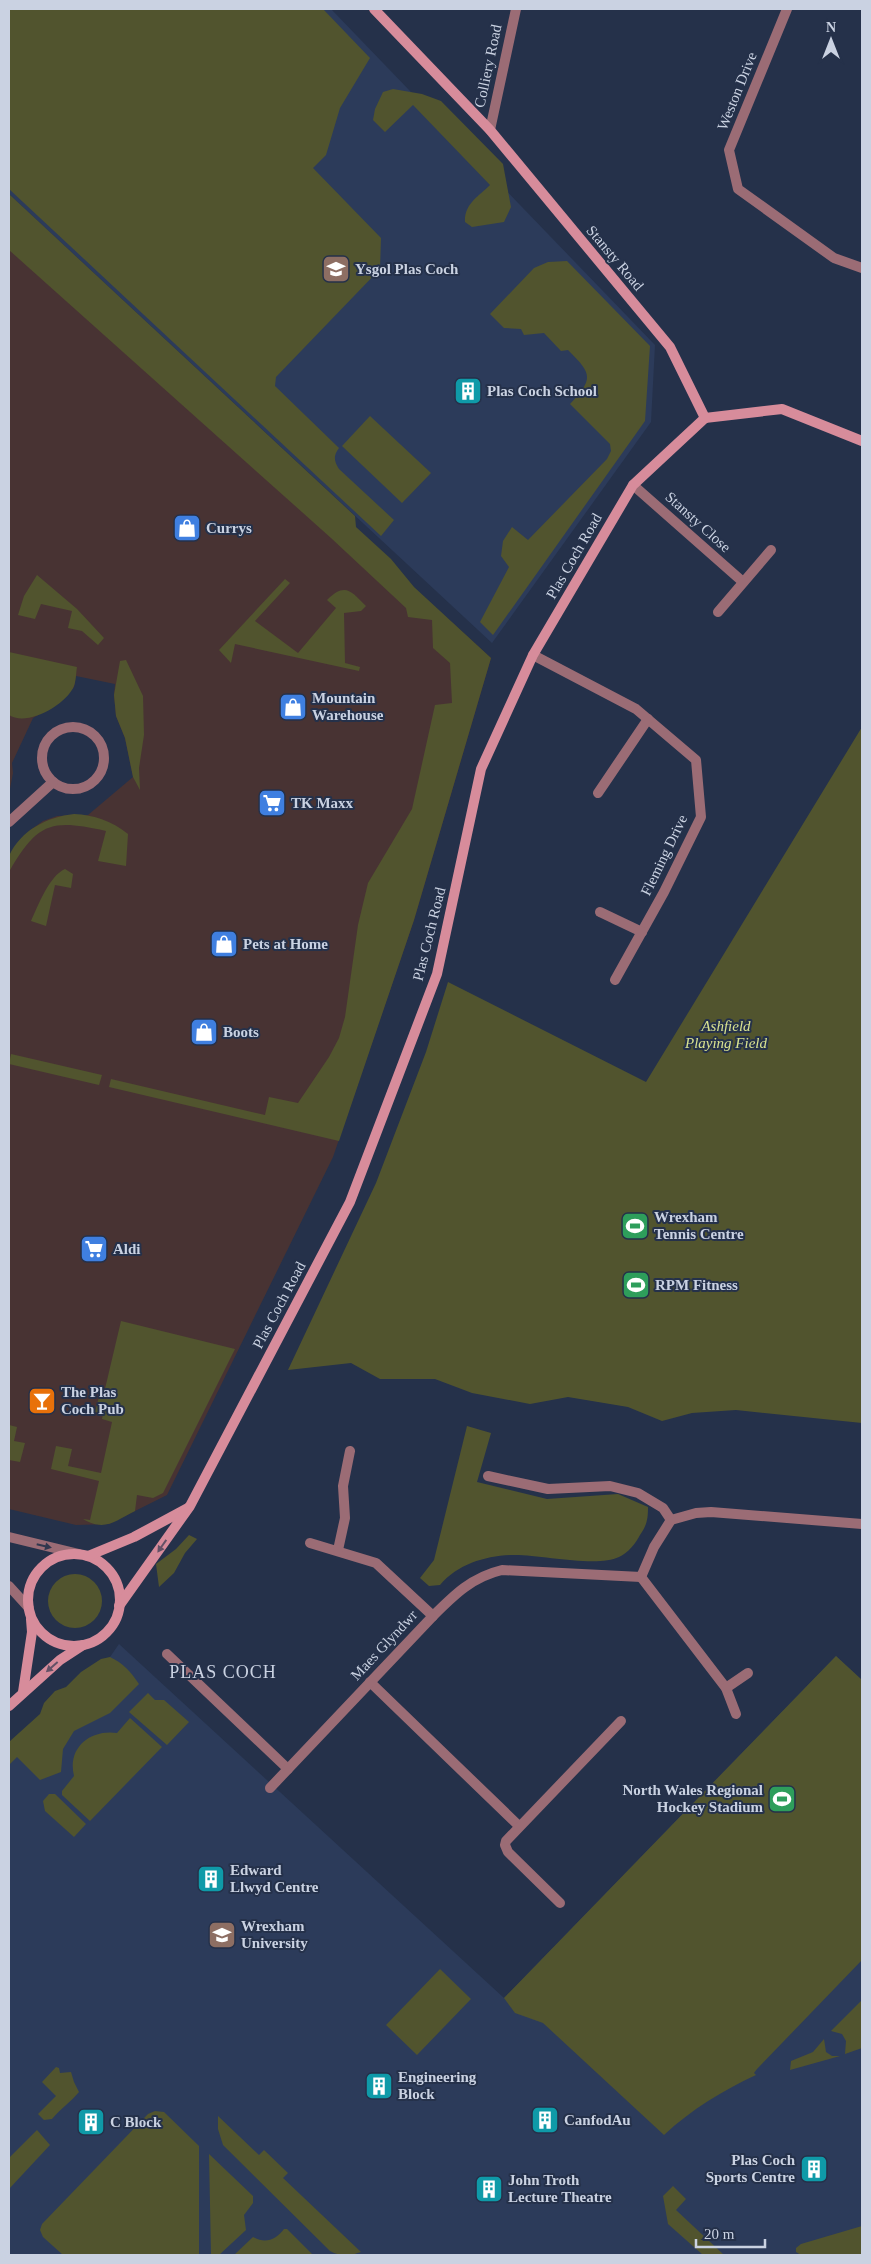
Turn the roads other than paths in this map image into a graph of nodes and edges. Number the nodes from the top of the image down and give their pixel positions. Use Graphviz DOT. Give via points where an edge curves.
graph roads {
  1 [pos="374,9"];
  2 [pos="516,9"];
  3 [pos="787,9"];
  4 [pos="490,130"];
  5 [pos="862,268"];
  6 [pos="705,418"];
  7 [pos="862,441"];
  8 [pos="634,485"];
  9 [pos="771,550"];
  10 [pos="743,582"];
  11 [pos="718,612"];
  12 [pos="533,655"];
  13 [pos="648,719"];
  14 [pos="52,782"];
  15 [pos="598,793"];
  16 [pos="9,822"];
  17 [pos="600,912"];
  18 [pos="642,932"];
  19 [pos="615,980"];
  20 [pos="350,1451"];
  21 [pos="488,1476"];
  22 [pos="190,1506"];
  23 [pos="671,1520"];
  24 [pos="862,1524"];
  25 [pos="9,1537"];
  26 [pos="310,1543"];
  27 [pos="338,1550"];
  28 [pos="84,1555"];
  29 [pos="641,1576"];
  30 [pos="9,1586"];
  31 [pos="120,1606"];
  32 [pos="30,1612"];
  33 [pos="433,1616"];
  34 [pos="83,1645"];
  35 [pos="167,1654"];
  36 [pos="748,1673"];
  37 [pos="370,1682"];
  38 [pos="726,1688"];
  39 [pos="23,1692"];
  40 [pos="9,1706"];
  41 [pos="736,1714"];
  42 [pos="621,1721"];
  43 [pos="288,1769"];
  44 [pos="270,1788"];
  45 [pos="520,1826"];
  46 [pos="560,1903"];
  1 -- 4 [label="main road, Stansty Road"];
  2 -- 4 [label="street, Colliery Road"];
  3 -- 5 [label="street, Weston Drive" via="729,150 738,189 834,258"];
  4 -- 6 [label="main road, Stansty Road" via="670,347"];
  6 -- 7 [label="main road" via="782,409"];
  6 -- 8 [label="main road, Plas Coch Road"];
  8 -- 10 [label="street, Stansty Close"];
  8 -- 12 [label="main road, Plas Coch Road"];
  9 -- 10 [label="street"];
  10 -- 11 [label="street"];
  12 -- 13 [label="street, Fleming Drive" via="636,709"];
  12 -- 22 [label="main road, Plas Coch Road" via="481,769 437,974 350,1202"];
  13 -- 15 [label="street"];
  13 -- 18 [label="street, Fleming Drive" via="696,760 701,817"];
  14 -- 14 [label="street" via="42,759 45,744 51,736 70,727 90,732 98,739 104,759 98,778 90,785 71,790"];
  14 -- 16 [label="street"];
  17 -- 18 [label="street"];
  18 -- 19 [label="street, Fleming Drive"];
  20 -- 27 [label="street" via="343,1486 346,1518"];
  21 -- 23 [label="street" via="548,1489 610,1486 638,1493 663,1508"];
  22 -- 28 [label="main road" via="134,1537"];
  22 -- 31 [label="main road, Plas Coch Road, one-way"];
  23 -- 24 [label="street" via="711,1512"];
  23 -- 29 [label="street"];
  25 -- 28 [label="street, one-way"];
  26 -- 27 [label="street, Maes Glyndwr"];
  27 -- 33 [label="street, Maes Glyndwr" via="376,1563"];
  28 -- 31 [label="main road" via="100,1561 109,1570 120,1593"];
  28 -- 32 [label="main road" via="65,1554 40,1568 28,1593"];
  29 -- 33 [label="street" via="502,1570 473,1580 461,1588"];
  29 -- 38 [label="street"];
  30 -- 32 [label="street"];
  31 -- 34 [label="main road, Plas Coch Road" via="108,1630 98,1639"];
  32 -- 34 [label="main road" via="40,1630 52,1640 67,1645"];
  32 -- 39 [label="main road" via="32,1632"];
  33 -- 37 [label="street, Maes Glyndwr"];
  34 -- 39 [label="main road, Plas Coch Road, one-way"];
  35 -- 43 [label="street"];
  36 -- 38 [label="street"];
  37 -- 43 [label="street, Maes Glyndwr"];
  37 -- 45 [label="street"];
  38 -- 41 [label="street"];
  39 -- 40 [label="main road, Plas Coch Road"];
  42 -- 45 [label="street"];
  43 -- 44 [label="street, Maes Glyndwr"];
  45 -- 46 [label="street" via="506,1841 506,1848"];
}
